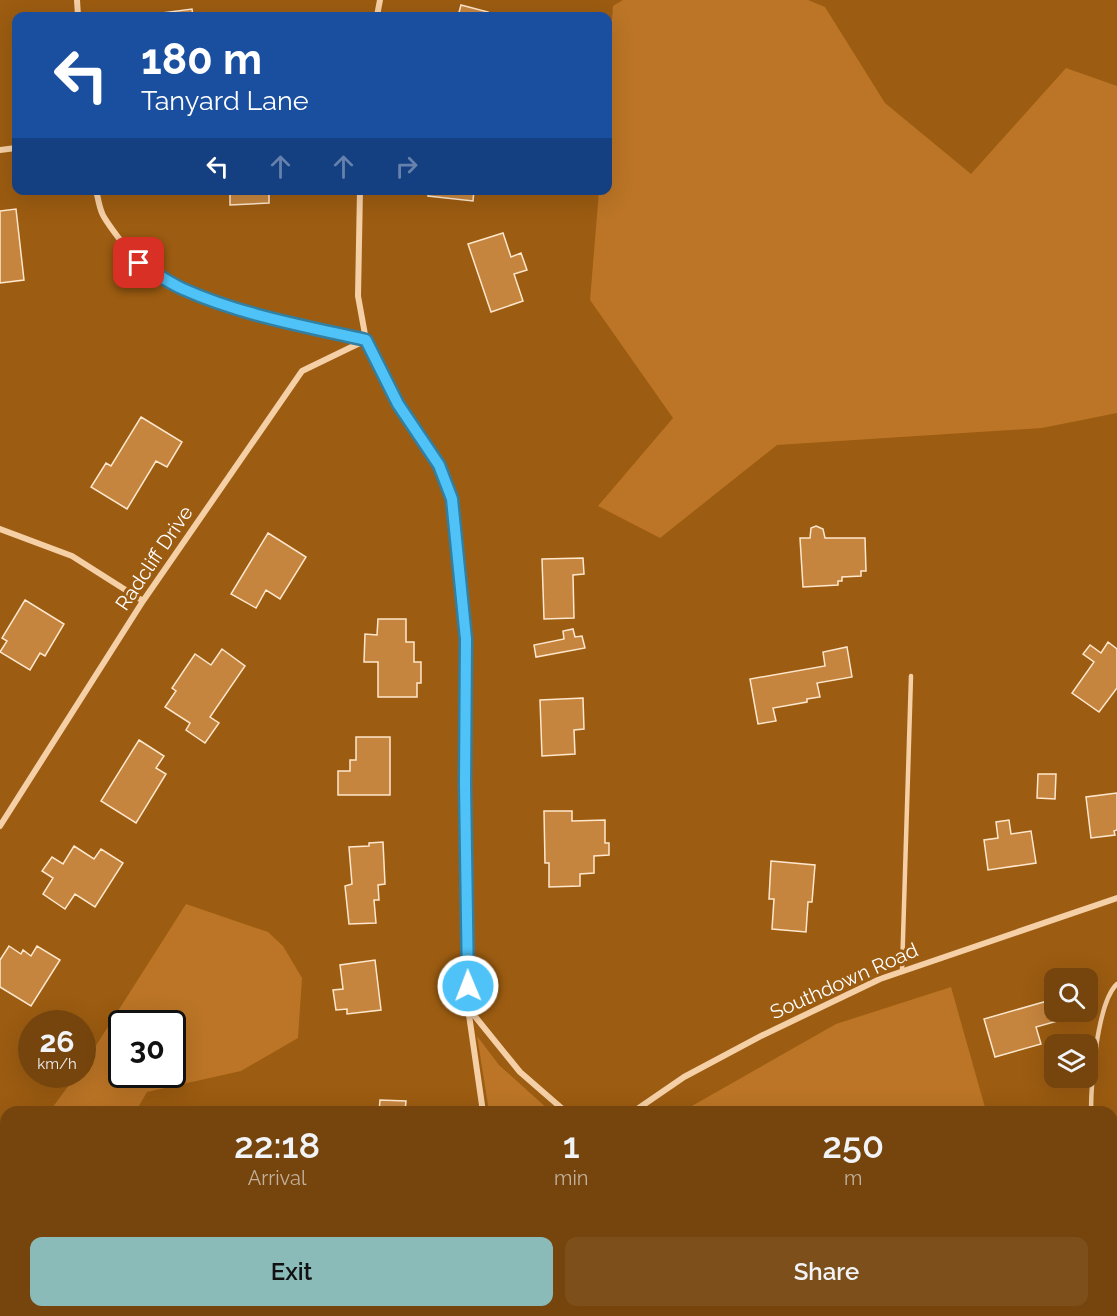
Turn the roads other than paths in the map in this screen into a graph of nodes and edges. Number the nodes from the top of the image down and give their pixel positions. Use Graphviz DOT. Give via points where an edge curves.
graph roads {
  1 [pos="97,195"];
  2 [pos="360,195"];
  3 [pos="366,340"];
  4 [pos="0,529"];
  5 [pos="143,601"];
  6 [pos="911,676"];
  7 [pos="0,826"];
  8 [pos="1117,898"];
  9 [pos="902,971"];
  10 [pos="1117,984"];
  11 [pos="468,1008"];
  12 [pos="482,1106"];
  13 [pos="560,1106"];
  14 [pos="642,1106"];
  15 [pos="1092,1106"];
  1 -- 3 [label="street" via="102,215 139,263 181,288 297,326"];
  2 -- 3 [label="street" via="358,296"];
  3 -- 5 [label="street, Radcliff Drive" via="302,371"];
  3 -- 11 [label="street" via="398,404 439,465 452,499 466,639"];
  4 -- 5 [label="street" via="72,556"];
  5 -- 7 [label="street, Radcliff Drive"];
  6 -- 9 [label="lane"];
  8 -- 9 [label="street, Southdown Road"];
  9 -- 14 [label="street, Southdown Road" via="763,1035 684,1077"];
  10 -- 15 [label="lane" via="1104,1006"];
  11 -- 12 [label="street"];
  11 -- 13 [label="street" via="520,1072"];
}
